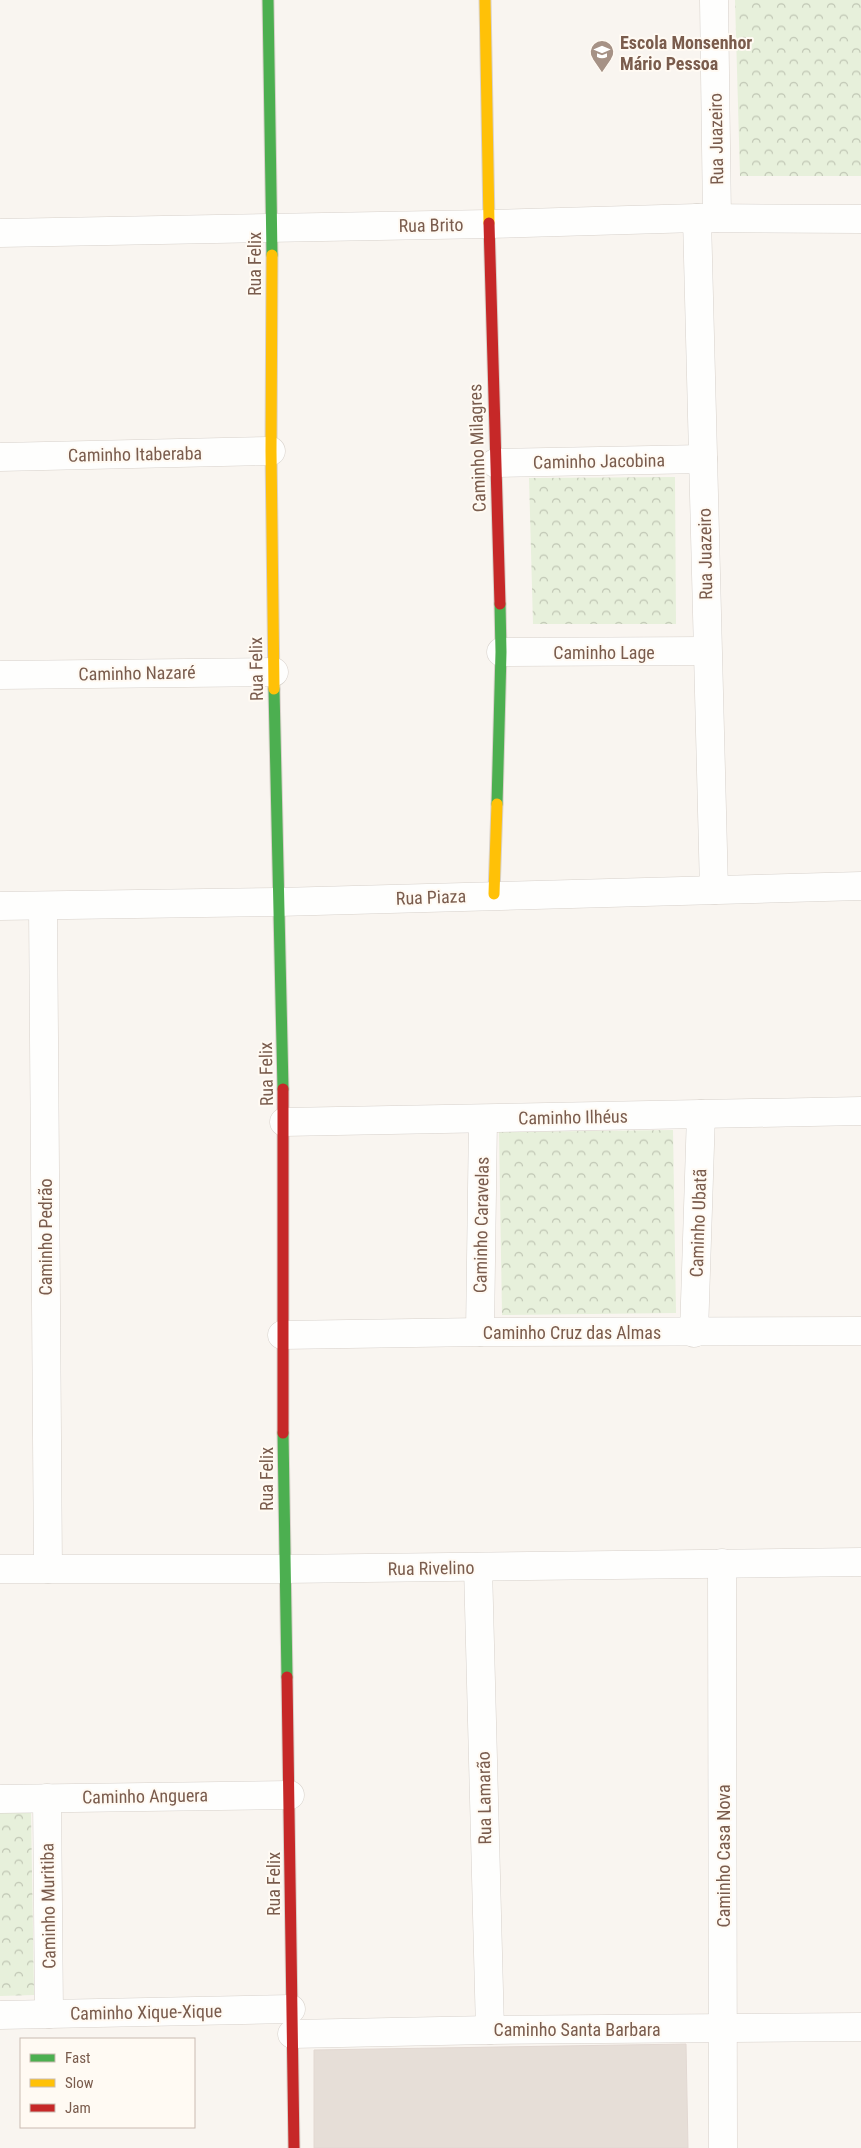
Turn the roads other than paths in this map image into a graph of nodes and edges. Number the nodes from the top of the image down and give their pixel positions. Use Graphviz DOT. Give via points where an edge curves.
graph roads {
  1 [pos="268,0"];
  2 [pos="485,0"];
  3 [pos="714,0"];
  4 [pos="707,218"];
  5 [pos="861,219"];
  6 [pos="489,224"];
  7 [pos="272,227"];
  8 [pos="0,234"];
  9 [pos="271,451"];
  10 [pos="0,457"];
  11 [pos="703,459"];
  12 [pos="494,464"];
  13 [pos="0,468"];
  14 [pos="708,651"];
  15 [pos="500,652"];
  16 [pos="274,672"];
  17 [pos="0,675"];
  18 [pos="861,886"];
  19 [pos="714,890"];
  20 [pos="494,894"];
  21 [pos="279,902"];
  22 [pos="0,906"];
  23 [pos="43,906"];
  24 [pos="861,1111"];
  25 [pos="701,1114"];
  26 [pos="483,1119"];
  27 [pos="284,1122"];
  28 [pos="861,1331"];
  29 [pos="480,1332"];
  30 [pos="694,1332"];
  31 [pos="282,1335"];
  32 [pos="861,1562"];
  33 [pos="722,1563"];
  34 [pos="478,1567"];
  35 [pos="0,1569"];
  36 [pos="48,1569"];
  37 [pos="284,1569"];
  38 [pos="290,1795"];
  39 [pos="47,1798"];
  40 [pos="0,1799"];
  41 [pos="49,2014"];
  42 [pos="0,2015"];
  43 [pos="292,2022"];
  44 [pos="861,2026"];
  45 [pos="724,2028"];
  46 [pos="490,2030"];
  47 [pos="294,2148"];
  48 [pos="723,2148"];
  1 -- 7 [label="street, Rua Felix"];
  2 -- 6 [label="street, Caminho Milagres"];
  3 -- 4 [label="street, Rua Juazeiro"];
  4 -- 5 [label="street, Rua Brito"];
  4 -- 6 [label="street, Rua Brito"];
  4 -- 11 [label="street, Rua Juazeiro"];
  6 -- 7 [label="street, Rua Brito"];
  6 -- 12 [label="street, Caminho Milagres"];
  7 -- 8 [label="street, Rua Brito"];
  7 -- 9 [label="street, Rua Felix"];
  9 -- 10 [label="street, Caminho Itaberaba"];
  9 -- 16 [label="street, Rua Felix"];
  10 -- 13 [label="street"];
  11 -- 12 [label="street, Caminho Jacobina"];
  11 -- 14 [label="street, Rua Juazeiro"];
  12 -- 15 [label="street, Caminho Milagres"];
  14 -- 15 [label="street, Caminho Lage"];
  14 -- 19 [label="street, Rua Juazeiro"];
  15 -- 20 [label="street, Caminho Milagres"];
  16 -- 17 [label="street, Caminho Nazaré"];
  16 -- 21 [label="street, Rua Felix"];
  18 -- 19 [label="street, Rua Piaza"];
  19 -- 20 [label="street, Rua Piaza"];
  20 -- 21 [label="street, Rua Piaza"];
  21 -- 23 [label="street, Rua Piaza"];
  21 -- 27 [label="street, Rua Felix"];
  22 -- 23 [label="street, Rua Piaza"];
  23 -- 36 [label="street, Caminho Pedrão"];
  24 -- 25 [label="street, Caminho Ilhéus"];
  25 -- 26 [label="street, Caminho Ilhéus"];
  25 -- 30 [label="street, Caminho Ubatã"];
  26 -- 27 [label="street, Caminho Ilhéus"];
  26 -- 29 [label="street, Caminho Caravelas"];
  27 -- 31 [label="street, Rua Felix"];
  28 -- 30 [label="street, Caminho Cruz das Almas"];
  29 -- 30 [label="street, Caminho Cruz das Almas"];
  29 -- 31 [label="street, Caminho Cruz das Almas"];
  31 -- 37 [label="street, Rua Felix"];
  32 -- 33 [label="street, Rua Rivelino"];
  33 -- 34 [label="street, Rua Rivelino"];
  33 -- 45 [label="street, Caminho Casa Nova"];
  34 -- 37 [label="street, Rua Rivelino"];
  34 -- 46 [label="street, Rua Lamarão"];
  35 -- 36 [label="street, Rua Rivelino"];
  36 -- 37 [label="street, Rua Rivelino"];
  37 -- 38 [label="street, Rua Felix"];
  38 -- 39 [label="street, Caminho Anguera"];
  38 -- 43 [label="street, Rua Felix"];
  39 -- 40 [label="street, Caminho Anguera"];
  39 -- 41 [label="street, Caminho Muritiba"];
  41 -- 42 [label="street, Caminho Xique-Xique"];
  41 -- 43 [label="street, Caminho Xique-Xique"];
  43 -- 46 [label="street, Caminho Santa Barbara"];
  43 -- 47 [label="street, Rua Felix"];
  44 -- 45 [label="street, Caminho Santa Barbara"];
  45 -- 46 [label="street, Caminho Santa Barbara"];
  45 -- 48 [label="street, Caminho Casa Nova"];
}
